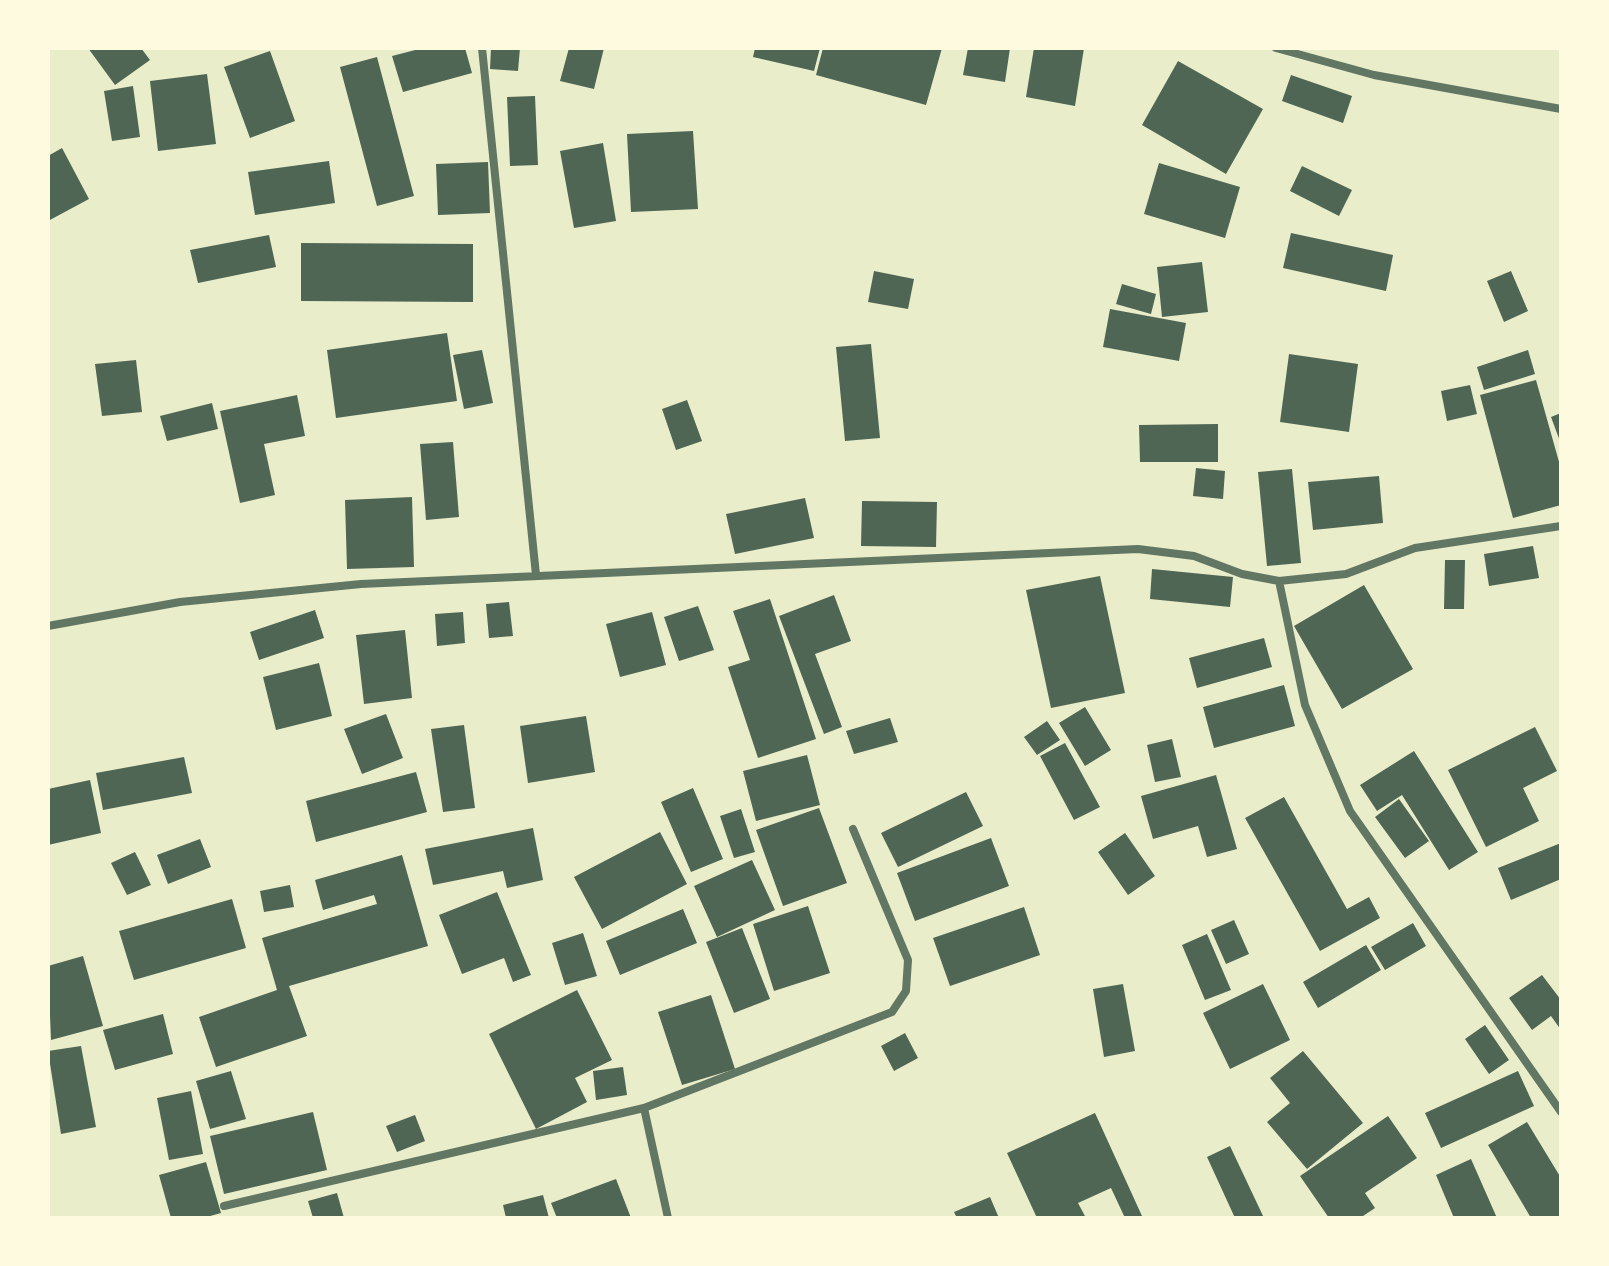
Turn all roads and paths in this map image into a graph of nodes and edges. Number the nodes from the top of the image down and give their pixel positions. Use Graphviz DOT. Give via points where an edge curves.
graph roads {
  1 [pos="482,48"];
  2 [pos="1276,48"];
  3 [pos="1561,109"];
  4 [pos="1561,526"];
  5 [pos="536,575"];
  6 [pos="1279,581"];
  7 [pos="48,626"];
  8 [pos="853,829"];
  9 [pos="644,1108"];
  10 [pos="1561,1112"];
  11 [pos="224,1206"];
  12 [pos="668,1218"];
  1 -- 5 [label="street"];
  2 -- 3 [label="street" via="1374,75"];
  4 -- 6 [label="street" via="1415,548 1346,574"];
  5 -- 6 [label="street" via="1138,549 1194,556"];
  5 -- 7 [label="street" via="225,597"];
  6 -- 10 [label="street" via="1305,705 1350,811"];
  8 -- 9 [label="street" via="908,960 906,991 892,1012"];
  9 -- 11 [label="street"];
  9 -- 12 [label="street"];
}
